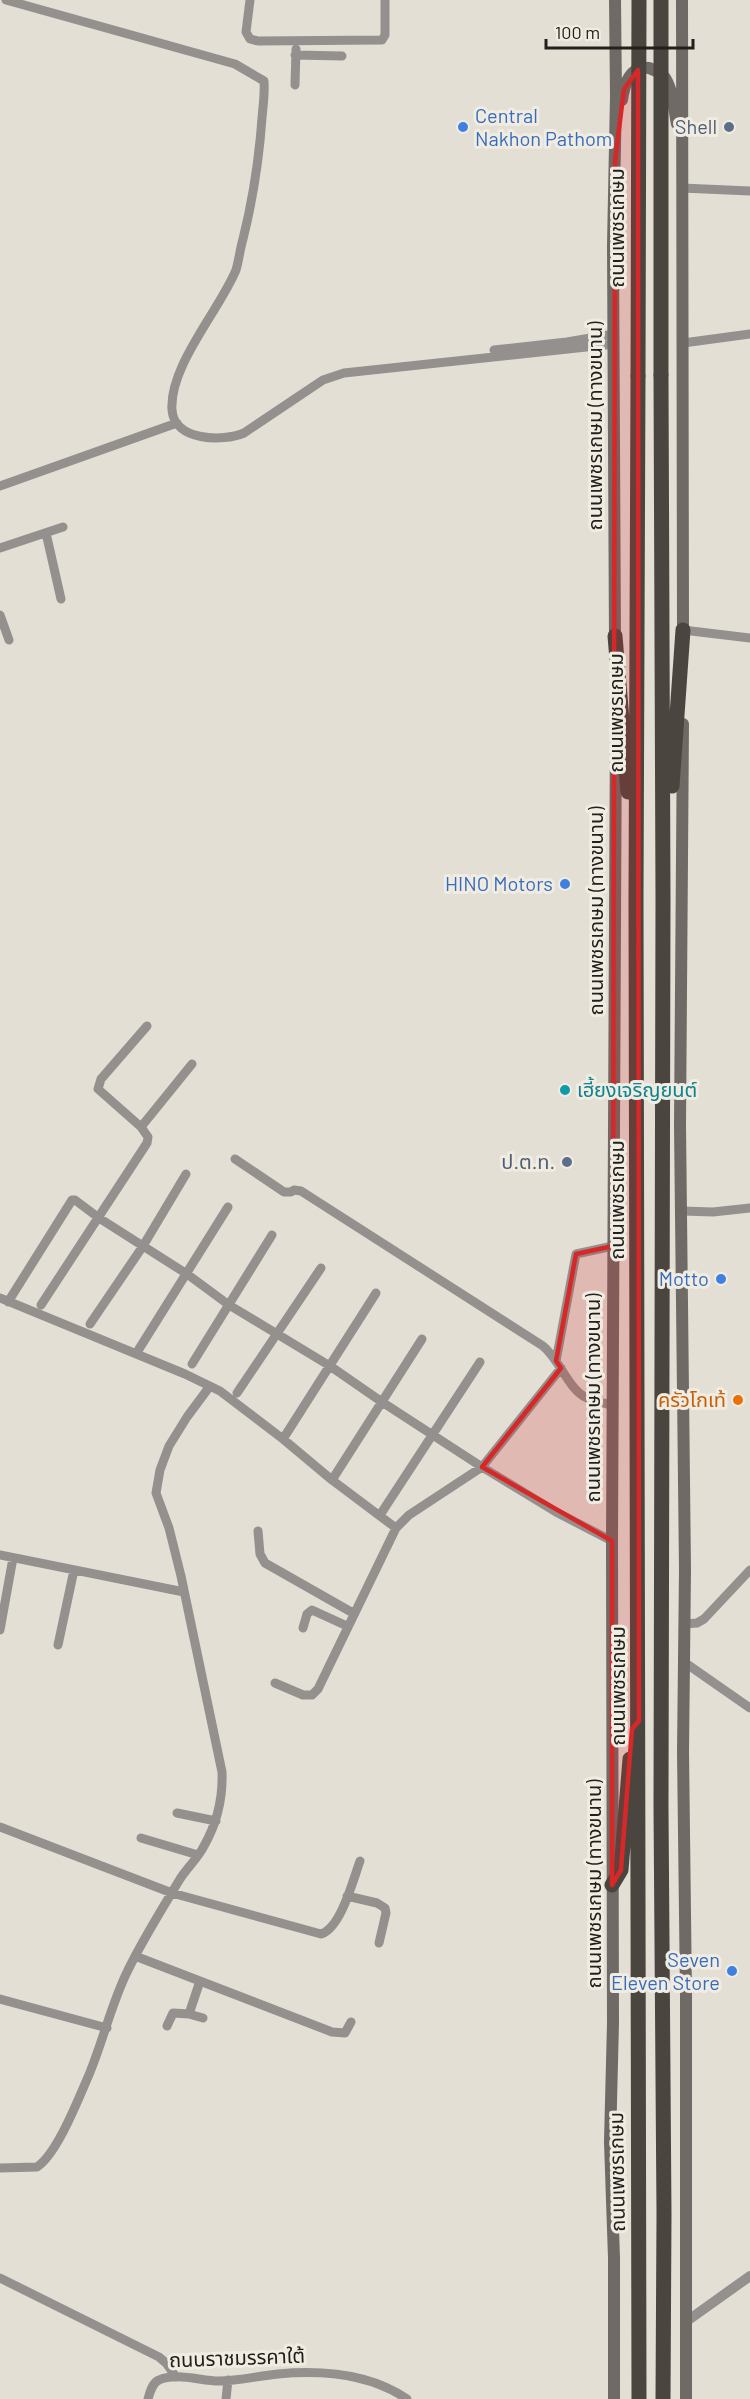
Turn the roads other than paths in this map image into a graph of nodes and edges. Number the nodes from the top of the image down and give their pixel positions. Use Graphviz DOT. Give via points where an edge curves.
graph roads {
  1 [pos="6,0"];
  2 [pos="250,0"];
  3 [pos="385,0"];
  4 [pos="615,0"];
  5 [pos="639,0"];
  6 [pos="661,0"];
  7 [pos="682,0"];
  8 [pos="296,41"];
  9 [pos="295,55"];
  10 [pos="342,56"];
  11 [pos="296,85"];
  12 [pos="683,149"];
  13 [pos="615,161"];
  14 [pos="682,189"];
  15 [pos="750,191"];
  16 [pos="750,334"];
  17 [pos="614,339"];
  18 [pos="682,343"];
  19 [pos="177,423"];
  20 [pos="0,486"];
  21 [pos="63,527"];
  22 [pos="46,533"];
  23 [pos="0,548"];
  24 [pos="61,599"];
  25 [pos="0,615"];
  26 [pos="683,630"];
  27 [pos="615,636"];
  28 [pos="750,638"];
  29 [pos="9,640"];
  30 [pos="663,898"];
  31 [pos="636,899"];
  32 [pos="147,1026"];
  33 [pos="192,1064"];
  34 [pos="141,1127"];
  35 [pos="235,1159"];
  36 [pos="186,1174"];
  37 [pos="228,1207"];
  38 [pos="750,1208"];
  39 [pos="682,1211"];
  40 [pos="99,1218"];
  41 [pos="272,1235"];
  42 [pos="613,1245"];
  43 [pos="143,1246"];
  44 [pos="321,1268"];
  45 [pos="187,1274"];
  46 [pos="376,1293"];
  47 [pos="4,1300"];
  48 [pos="41,1305"];
  49 [pos="229,1305"];
  50 [pos="90,1324"];
  51 [pos="278,1334"];
  52 [pos="422,1339"];
  53 [pos="139,1349"];
  54 [pos="480,1362"];
  55 [pos="192,1364"];
  56 [pos="559,1364"];
  57 [pos="330,1366"];
  58 [pos="210,1386"];
  59 [pos="237,1393"];
  60 [pos="382,1402"];
  61 [pos="613,1405"];
  62 [pos="433,1434"];
  63 [pos="283,1439"];
  64 [pos="482,1467"];
  65 [pos="332,1480"];
  66 [pos="380,1515"];
  67 [pos="396,1528"];
  68 [pos="258,1531"];
  69 [pos="612,1541"];
  70 [pos="0,1555"];
  71 [pos="13,1558"];
  72 [pos="74,1570"];
  73 [pos="750,1570"];
  74 [pos="184,1592"];
  75 [pos="353,1613"];
  76 [pos="684,1624"];
  77 [pos="347,1626"];
  78 [pos="303,1628"];
  79 [pos="0,1630"];
  80 [pos="58,1645"];
  81 [pos="684,1662"];
  82 [pos="275,1683"];
  83 [pos="750,1708"];
  84 [pos="639,1721"];
  85 [pos="177,1813"];
  86 [pos="216,1821"];
  87 [pos="0,1827"];
  88 [pos="141,1838"];
  89 [pos="198,1856"];
  90 [pos="360,1861"];
  91 [pos="612,1885"];
  92 [pos="172,1893"];
  93 [pos="347,1896"];
  94 [pos="379,1943"];
  95 [pos="135,1956"];
  96 [pos="200,1981"];
  97 [pos="0,1999"];
  98 [pos="189,2014"];
  99 [pos="203,2018"];
  100 [pos="351,2022"];
  101 [pos="167,2026"];
  102 [pos="107,2028"];
  103 [pos="0,2168"];
  104 [pos="750,2276"];
  105 [pos="0,2278"];
  106 [pos="687,2321"];
  107 [pos="176,2377"];
  108 [pos="228,2380"];
  109 [pos="148,2399"];
  110 [pos="226,2399"];
  111 [pos="407,2399"];
  112 [pos="615,2399"];
  113 [pos="639,2399"];
  114 [pos="663,2399"];
  115 [pos="686,2399"];
  1 -- 19 [label="street" via="235,64 264,81 255,186 236,270 177,377 172,408"];
  2 -- 8 [label="street" via="246,32 250,39"];
  3 -- 8 [label="street" via="382,40"];
  4 -- 13 [label="main road, ถนนเพชรเกษม (ทางขนาน)"];
  5 -- 31 [label="highway, ถนนเพชรเกษม, bridge"];
  6 -- 30 [label="highway, bridge"];
  7 -- 12 [label="main road"];
  8 -- 9 [label="street"];
  9 -- 10 [label="street"];
  9 -- 11 [label="street"];
  12 -- 13 [label="main road" via="664,76 645,68 633,71 624,89"];
  12 -- 14 [label="main road"];
  13 -- 17 [label="main road, ถนนเพชรเกษม (ทางขนาน)"];
  14 -- 15 [label="street"];
  14 -- 18 [label="main road"];
  16 -- 18 [label="street"];
  17 -- 19 [label="street" via="344,373 323,380 232,438 195,435"];
  17 -- 27 [label="main road, ถนนเพชรเกษม (ทางขนาน)"];
  18 -- 26 [label="main road"];
  19 -- 20 [label="street"];
  21 -- 22 [label="street"];
  22 -- 23 [label="street"];
  22 -- 24 [label="street"];
  25 -- 29 [label="street"];
  26 -- 28 [label="street"];
  26 -- 30 [label="highway"];
  26 -- 39 [label="main road"];
  27 -- 31 [label="highway"];
  27 -- 42 [label="main road, ถนนเพชรเกษม (ทางขนาน)"];
  30 -- 114 [label="highway"];
  31 -- 84 [label="highway, ถนนเพชรเกษม"];
  32 -- 34 [label="street" via="101,1079 98,1089"];
  33 -- 34 [label="street"];
  34 -- 40 [label="street" via="148,1137 147,1143"];
  35 -- 56 [label="street" via="285,1192 301,1191 543,1346"];
  36 -- 43 [label="street"];
  37 -- 45 [label="street"];
  38 -- 39 [label="street"];
  39 -- 76 [label="main road"];
  40 -- 43 [label="street"];
  40 -- 47 [label="street" via="72,1200"];
  40 -- 48 [label="street"];
  41 -- 49 [label="street"];
  42 -- 56 [label="street" via="576,1254"];
  42 -- 61 [label="main road, ถนนเพชรเกษม (ทางขนาน)"];
  43 -- 45 [label="street"];
  43 -- 50 [label="street"];
  44 -- 51 [label="street"];
  45 -- 49 [label="street"];
  45 -- 53 [label="street"];
  46 -- 57 [label="street"];
  47 -- 58 [label="street"];
  49 -- 51 [label="street"];
  49 -- 55 [label="street"];
  51 -- 57 [label="street"];
  51 -- 59 [label="street"];
  52 -- 60 [label="street"];
  54 -- 62 [label="street"];
  56 -- 61 [label="street" via="580,1394"];
  56 -- 64 [label="street"];
  57 -- 60 [label="street"];
  57 -- 63 [label="street"];
  58 -- 63 [label="street"];
  58 -- 74 [label="street" via="169,1446 156,1493"];
  60 -- 62 [label="street"];
  60 -- 65 [label="street"];
  61 -- 69 [label="main road, ถนนเพชรเกษม (ทางขนาน)"];
  62 -- 64 [label="street"];
  62 -- 66 [label="street"];
  63 -- 65 [label="street"];
  64 -- 67 [label="street" via="409,1515"];
  64 -- 69 [label="street"];
  65 -- 66 [label="street"];
  66 -- 67 [label="street"];
  67 -- 75 [label="street"];
  68 -- 75 [label="street" via="265,1563"];
  69 -- 91 [label="main road, ถนนเพชรเกษม (ทางขนาน)"];
  70 -- 71 [label="street"];
  71 -- 72 [label="street"];
  71 -- 79 [label="street"];
  72 -- 74 [label="street"];
  72 -- 80 [label="street"];
  73 -- 76 [label="street" via="704,1619"];
  74 -- 86 [label="street" via="222,1772"];
  75 -- 77 [label="street"];
  76 -- 81 [label="main road"];
  77 -- 78 [label="street" via="312,1610"];
  77 -- 82 [label="street" via="312,1695"];
  81 -- 83 [label="street"];
  81 -- 106 [label="main road"];
  84 -- 91 [label="highway" via="632,1729 621,1870"];
  84 -- 113 [label="highway, ถนนเพชรเกษม"];
  85 -- 86 [label="street"];
  86 -- 89 [label="street"];
  87 -- 92 [label="street"];
  88 -- 89 [label="street"];
  89 -- 92 [label="street"];
  90 -- 93 [label="street"];
  91 -- 112 [label="main road, ถนนเพชรเกษม (ทางขนาน)" via="614,2023 610,2142"];
  92 -- 93 [label="street" via="323,1934 333,1927"];
  92 -- 95 [label="street"];
  93 -- 94 [label="street" via="385,1908"];
  95 -- 96 [label="street"];
  95 -- 102 [label="street"];
  96 -- 98 [label="street"];
  96 -- 100 [label="street" via="338,2033 345,2033"];
  97 -- 102 [label="street"];
  98 -- 99 [label="street"];
  98 -- 101 [label="street" via="173,2013"];
  102 -- 103 [label="street" via="71,2115 45,2160 32,2168"];
  104 -- 106 [label="street"];
  105 -- 107 [label="street" via="159,2357"];
  106 -- 115 [label="main road"];
  107 -- 108 [label="street, ถนนราชมรรคาใต้"];
  107 -- 109 [label="street, ถนนราชมรรคาใต้" via="156,2382"];
  108 -- 110 [label="street"];
  108 -- 111 [label="street, ถนนราชมรรคาใต้" via="318,2373 374,2383"];
}
